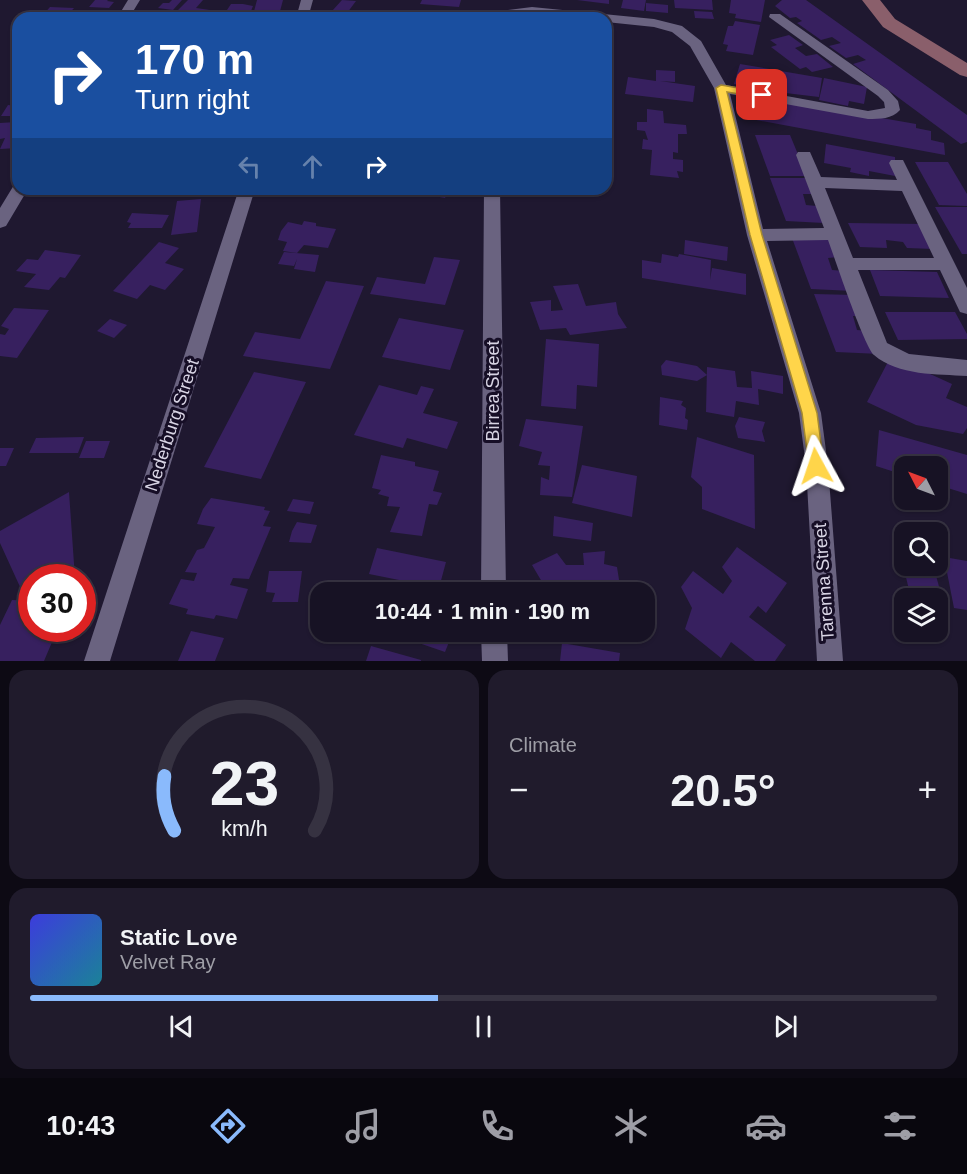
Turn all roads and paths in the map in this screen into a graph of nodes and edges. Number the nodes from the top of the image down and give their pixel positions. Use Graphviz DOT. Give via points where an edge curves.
graph roads {
  1 [pos="871,0"];
  2 [pos="775,17"];
  3 [pos="612,19"];
  4 [pos="967,71"];
  5 [pos="721,88"];
  6 [pos="804,155"];
  7 [pos="897,163"];
  8 [pos="815,182"];
  9 [pos="908,186"];
  10 [pos="16,195"];
  11 [pos="245,195"];
  12 [pos="492,195"];
  13 [pos="0,222"];
  14 [pos="835,234"];
  15 [pos="756,235"];
  16 [pos="846,264"];
  17 [pos="946,264"];
  18 [pos="967,307"];
  19 [pos="967,368"];
  20 [pos="494,582"];
  21 [pos="494,642"];
  22 [pos="97,661"];
  23 [pos="495,661"];
  24 [pos="830,661"];
  1 -- 4 [label="street" via="889,23"];
  2 -- 5 [label="street" via="883,93 893,110 867,115"];
  3 -- 5 [label="street, Tarenna Street" via="677,29 696,44"];
  5 -- 15 [label="street, Tarenna Street"];
  6 -- 8 [label="street"];
  7 -- 9 [label="street"];
  8 -- 9 [label="street"];
  8 -- 14 [label="street"];
  9 -- 17 [label="street"];
  10 -- 13 [label="street"];
  11 -- 22 [label="street, Nederburg Street"];
  12 -- 20 [label="street, Birrea Street"];
  14 -- 15 [label="street"];
  14 -- 16 [label="street"];
  15 -- 24 [label="street, Tarenna Street" via="814,437"];
  16 -- 17 [label="street"];
  16 -- 19 [label="street" via="879,348 888,357"];
  17 -- 18 [label="street"];
  21 -- 23 [label="street"];
}
